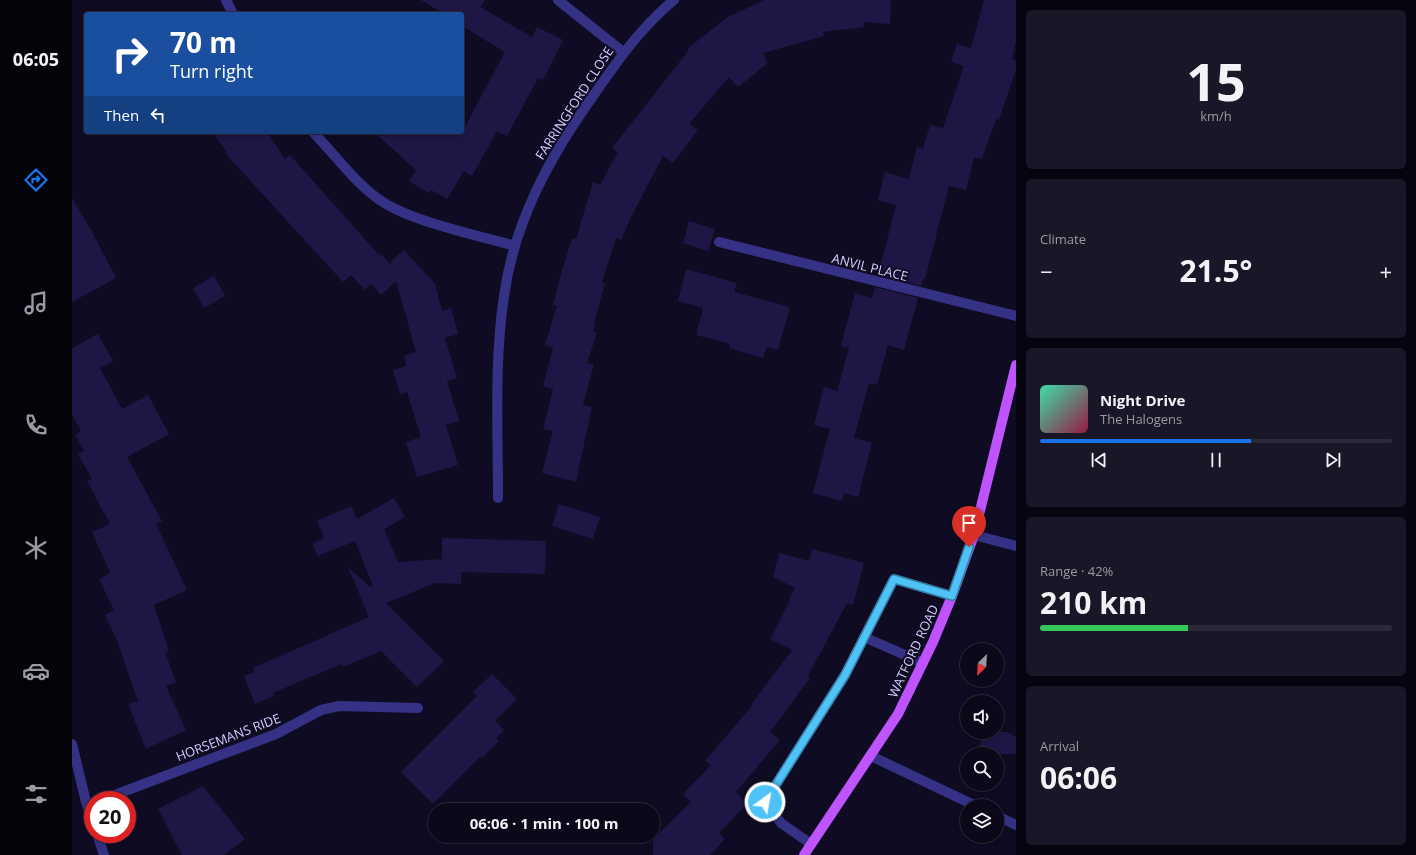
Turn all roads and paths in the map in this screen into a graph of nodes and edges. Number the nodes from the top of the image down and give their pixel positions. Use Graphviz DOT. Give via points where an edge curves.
graph roads {
  1 [pos="226,0"];
  2 [pos="558,0"];
  3 [pos="674,0"];
  4 [pos="232,12"];
  5 [pos="623,52"];
  6 [pos="315,134"];
  7 [pos="719,242"];
  8 [pos="515,246"];
  9 [pos="1016,316"];
  10 [pos="1016,365"];
  11 [pos="498,498"];
  12 [pos="974,535"];
  13 [pos="1016,546"];
  14 [pos="952,596"];
  15 [pos="864,637"];
  16 [pos="923,663"];
  17 [pos="418,708"];
  18 [pos="72,744"];
  19 [pos="871,756"];
  20 [pos="88,791"];
  21 [pos="125,791"];
  22 [pos="961,799"];
  23 [pos="1004,819"];
  24 [pos="1016,825"];
  25 [pos="100,843"];
  26 [pos="811,844"];
  27 [pos="104,855"];
  28 [pos="804,855"];
  1 -- 4 [label="street"];
  2 -- 5 [label="street"];
  3 -- 5 [label="street, FARRINGFORD CLOSE" via="644,27"];
  5 -- 8 [label="street, FARRINGFORD CLOSE" via="548,164 530,203"];
  6 -- 8 [label="street" via="378,199 419,218"];
  7 -- 9 [label="street, ANVIL PLACE"];
  8 -- 11 [label="street, FARRINGFORD CLOSE" via="504,295 498,355"];
  10 -- 12 [label="main road, WATFORD ROAD"];
  12 -- 13 [label="street"];
  12 -- 14 [label="main road, WATFORD ROAD"];
  14 -- 15 [label="street" via="894,579"];
  14 -- 16 [label="main road, WATFORD ROAD"];
  15 -- 16 [label="street"];
  15 -- 26 [label="street" via="845,675 765,802 781,823"];
  16 -- 19 [label="main road, WATFORD ROAD" via="898,714"];
  17 -- 21 [label="street, HORSEMANS RIDE" via="339,706 321,710 276,734"];
  18 -- 20 [label="street"];
  19 -- 22 [label="street"];
  19 -- 26 [label="main road, WATFORD ROAD"];
  23 -- 24 [label="street"];
  25 -- 27 [label="street"];
  26 -- 28 [label="main road, WATFORD ROAD"];
}
